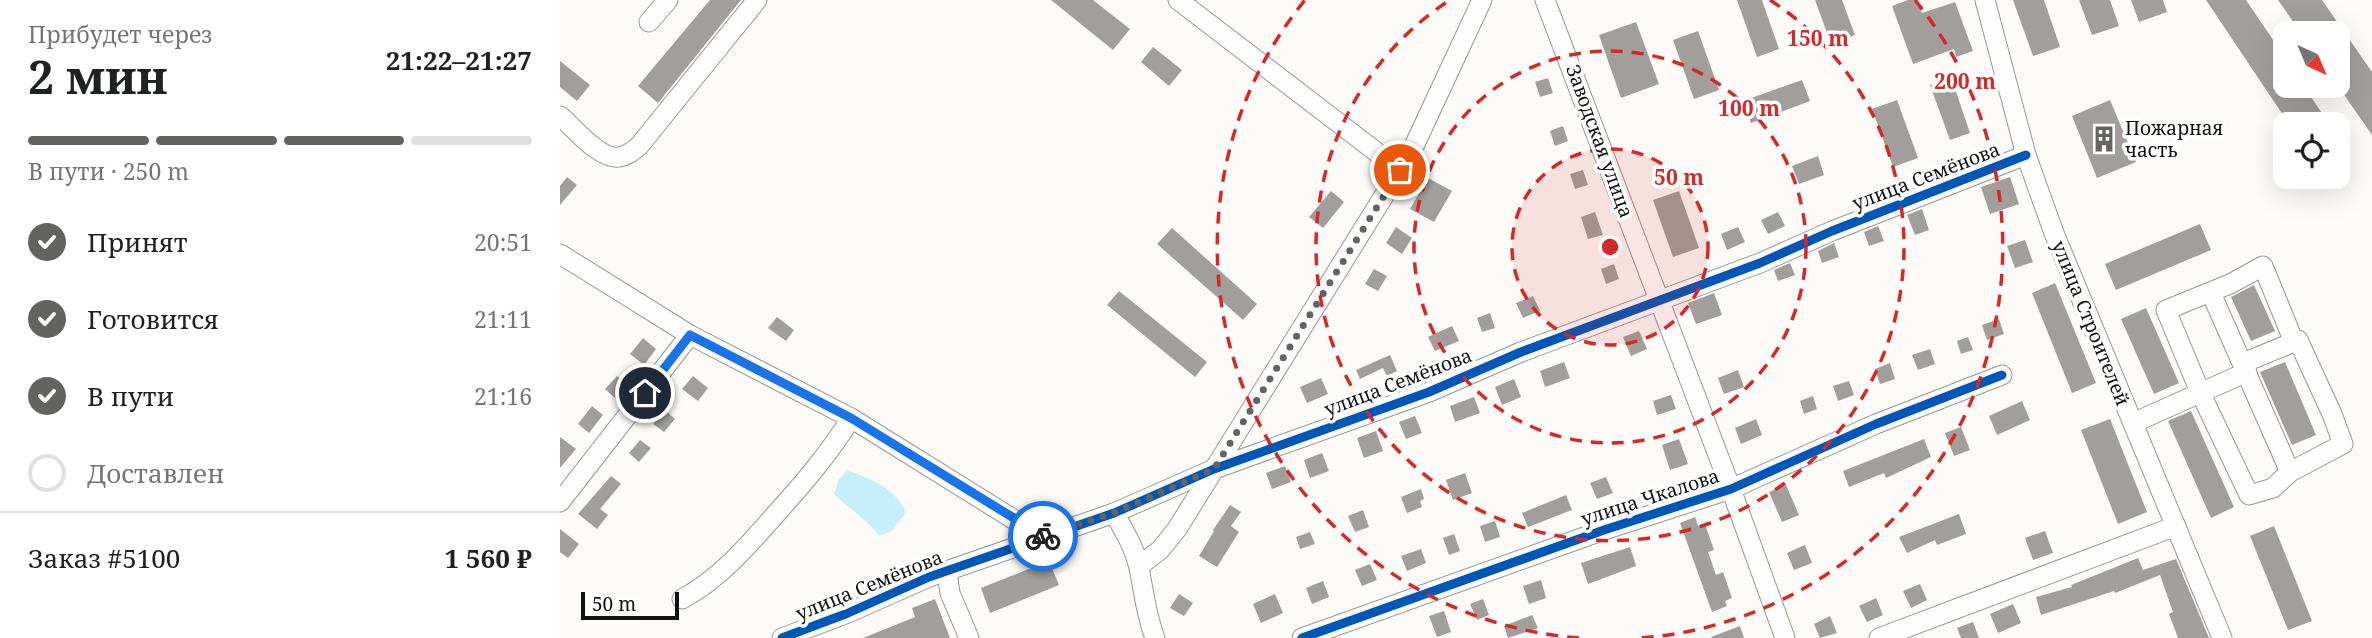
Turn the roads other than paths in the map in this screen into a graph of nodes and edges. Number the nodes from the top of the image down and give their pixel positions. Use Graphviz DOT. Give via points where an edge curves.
graph roads {
  1 [pos="668,0"];
  2 [pos="757,0"];
  3 [pos="1178,0"];
  4 [pos="1482,0"];
  5 [pos="1546,0"];
  6 [pos="1985,0"];
  7 [pos="649,22"];
  8 [pos="560,116"];
  9 [pos="2026,155"];
  10 [pos="1400,170"];
  11 [pos="560,254"];
  12 [pos="2211,293"];
  13 [pos="1658,299"];
  14 [pos="690,335"];
  15 [pos="2294,342"];
  16 [pos="2245,368"];
  17 [pos="2002,375"];
  18 [pos="2200,392"];
  19 [pos="851,418"];
  20 [pos="2133,423"];
  21 [pos="1214,469"];
  22 [pos="2290,472"];
  23 [pos="1731,489"];
  24 [pos="560,502"];
  25 [pos="1114,513"];
  26 [pos="2176,526"];
  27 [pos="1042,537"];
  28 [pos="1139,566"];
  29 [pos="947,572"];
  30 [pos="682,599"];
  31 [pos="782,638"];
  32 [pos="969,638"];
  33 [pos="1155,638"];
  34 [pos="1302,638"];
  35 [pos="1785,638"];
  36 [pos="1879,638"];
  37 [pos="2222,638"];
  1 -- 7 [label="street"];
  2 -- 8 [label="street" via="629,154 618,158 599,152"];
  3 -- 10 [label="street"];
  4 -- 10 [label="street"];
  5 -- 13 [label="street, Заводская улица"];
  6 -- 9 [label="street, улица Строителей"];
  9 -- 13 [label="street, улица Семёнова" via="1760,263"];
  9 -- 20 [label="street, улица Строителей"];
  10 -- 21 [label="street"];
  11 -- 14 [label="street"];
  12 -- 15 [label="street" via="2263,266"];
  12 -- 16 [label="street"];
  12 -- 18 [label="street" via="2166,310"];
  13 -- 21 [label="street, улица Семёнова" via="1429,392"];
  13 -- 23 [label="street, Заводская улица"];
  14 -- 19 [label="street"];
  14 -- 24 [label="street"];
  15 -- 16 [label="street"];
  15 -- 22 [label="street" via="2298,340 2343,444"];
  16 -- 18 [label="street"];
  16 -- 22 [label="street"];
  17 -- 23 [label="street, улица Чкалова"];
  18 -- 20 [label="street"];
  18 -- 22 [label="street" via="2249,495 2273,488"];
  19 -- 27 [label="street"];
  19 -- 30 [label="street" via="813,472 747,548 701,589"];
  20 -- 26 [label="street, улица Строителей"];
  21 -- 25 [label="street, улица Семёнова"];
  21 -- 28 [label="street" via="1177,529"];
  23 -- 34 [label="street, улица Чкалова"];
  23 -- 35 [label="street, Заводская улица"];
  25 -- 27 [label="street, улица Семёнова"];
  25 -- 28 [label="street"];
  26 -- 36 [label="street"];
  26 -- 37 [label="street, улица Строителей"];
  27 -- 29 [label="street, улица Семёнова"];
  28 -- 33 [label="street"];
  29 -- 31 [label="street, улица Семёнова"];
  29 -- 32 [label="street" via="950,593"];
}
